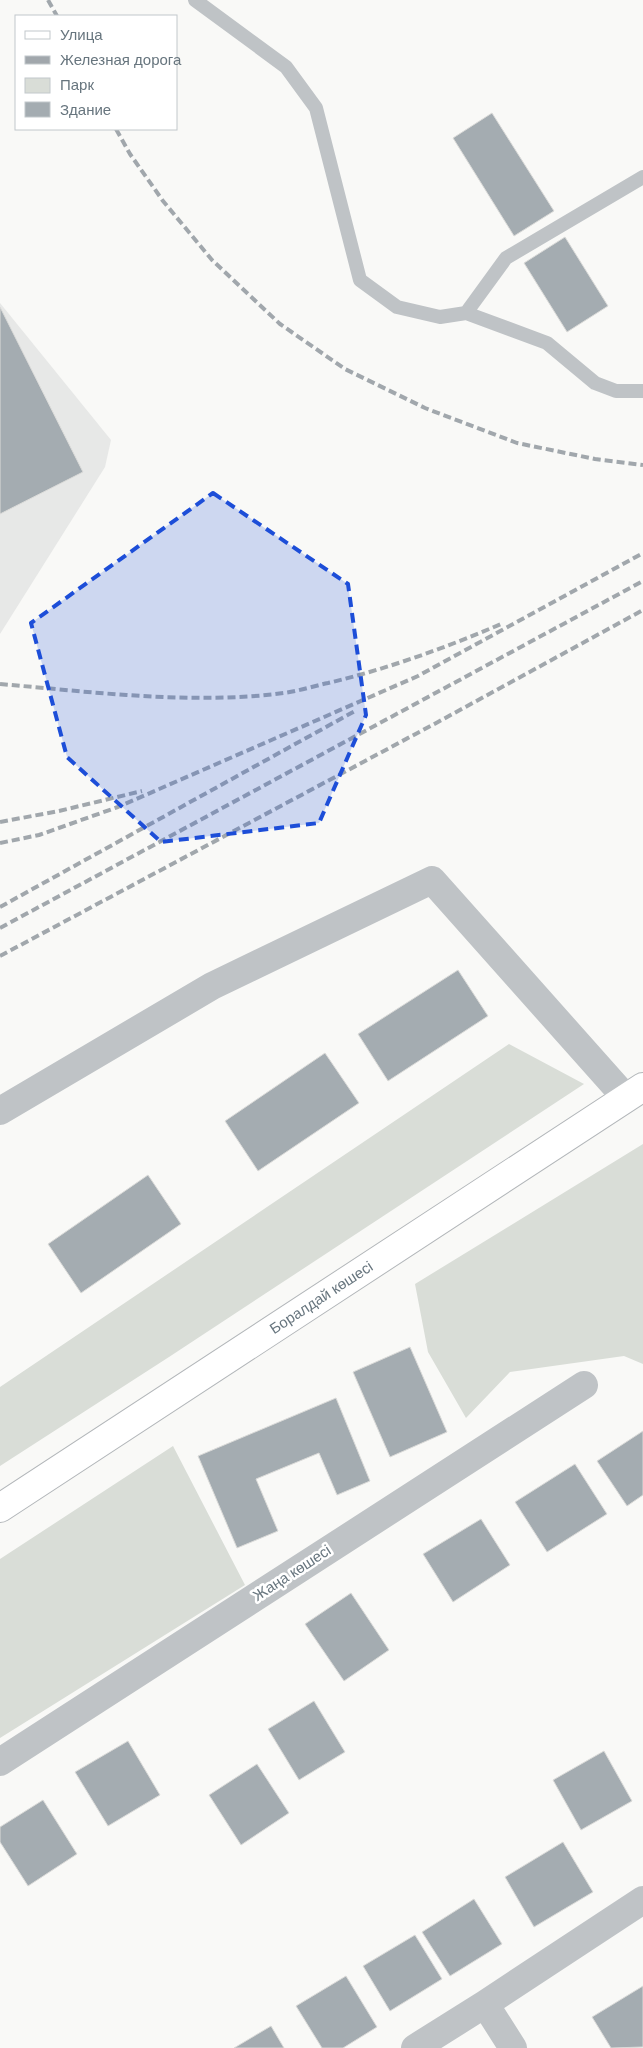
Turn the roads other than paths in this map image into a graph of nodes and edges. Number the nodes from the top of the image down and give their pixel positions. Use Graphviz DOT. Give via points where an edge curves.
graph roads {
  1 [pos="194,0"];
  2 [pos="643,177"];
  3 [pos="466,313"];
  4 [pos="643,392"];
  5 [pos="634,1093"];
  6 [pos="0,1111"];
  7 [pos="584,1384"];
  8 [pos="0,1508"];
  9 [pos="0,1762"];
  10 [pos="643,1900"];
  11 [pos="486,2004"];
  12 [pos="415,2048"];
  13 [pos="513,2048"];
  1 -- 3 [label="lane" via="286,67 316,108 360,280 397,306 440,317"];
  2 -- 3 [label="lane" via="506,258"];
  3 -- 4 [label="lane" via="547,344 595,383 616,391"];
  5 -- 6 [label="street" via="432,880 212,986"];
  5 -- 8 [label="main road, Боралдай көшесі"];
  7 -- 9 [label="street, Жаңа көшесі"];
  10 -- 11 [label="street"];
  11 -- 12 [label="street"];
  11 -- 13 [label="street"];
}
